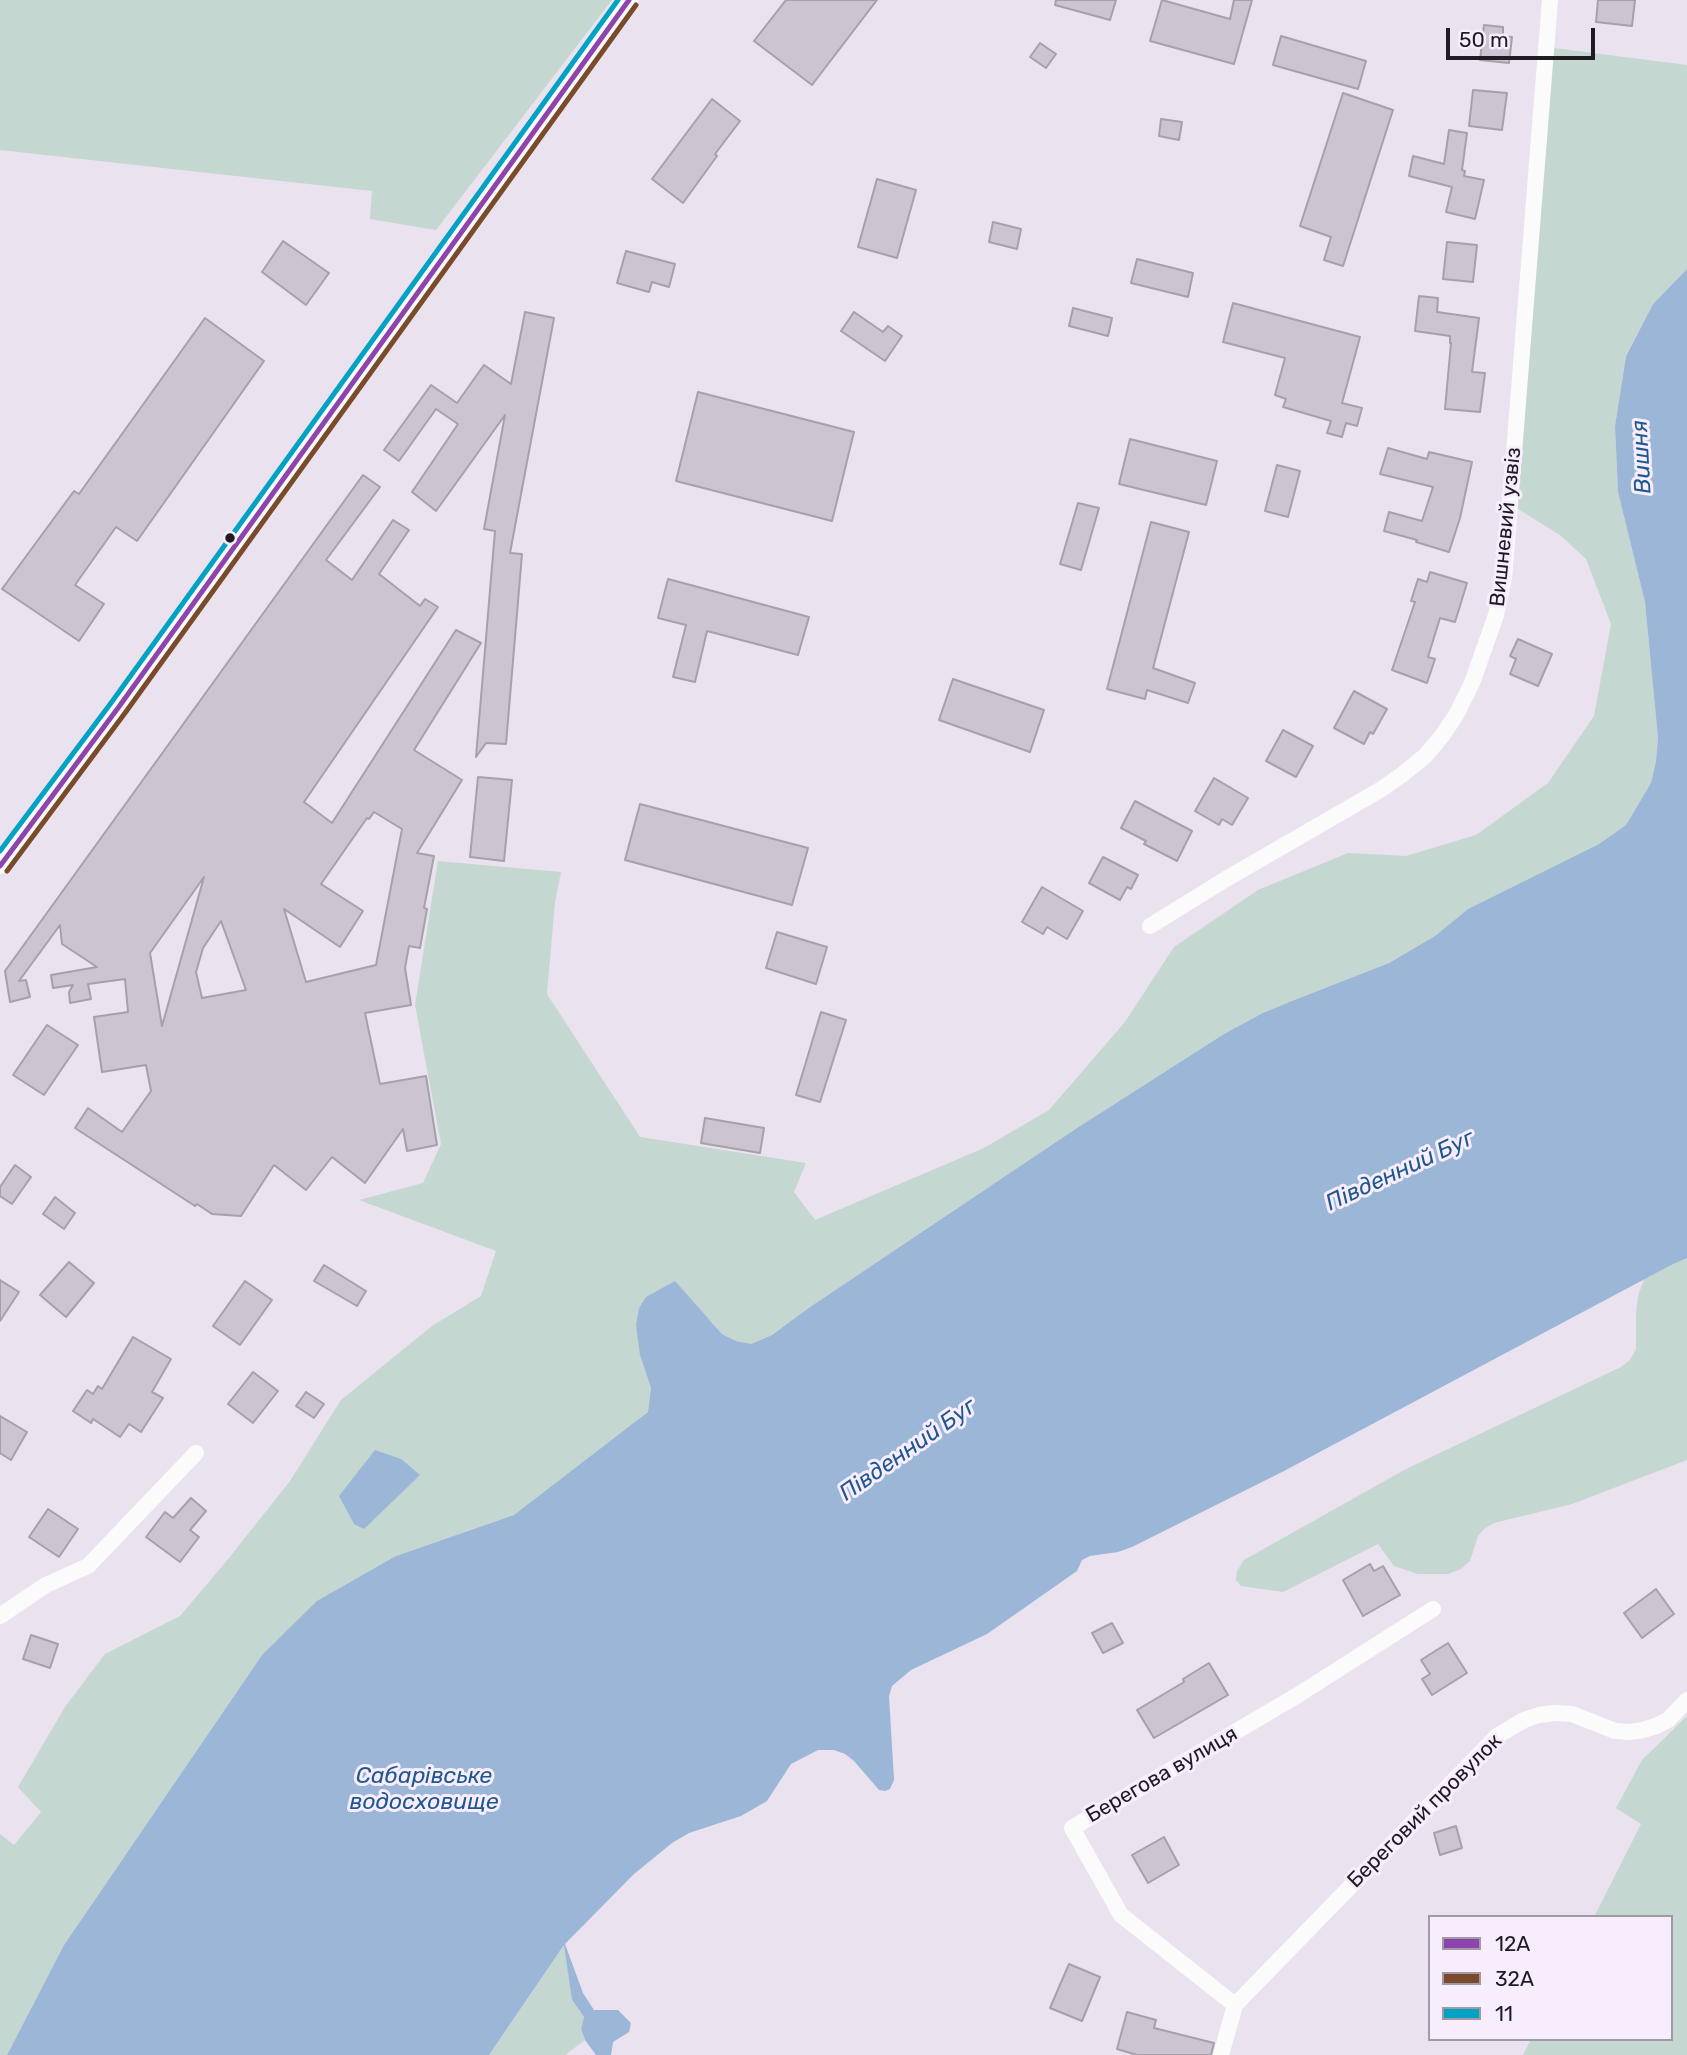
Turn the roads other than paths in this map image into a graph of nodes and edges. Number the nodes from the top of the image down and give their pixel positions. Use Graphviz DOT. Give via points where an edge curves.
graph roads {
  1 [pos="629,0"];
  2 [pos="1550,0"];
  3 [pos="497,183"];
  4 [pos="0,866"];
  5 [pos="1150,926"];
  6 [pos="195,1453"];
  7 [pos="1433,1609"];
  8 [pos="0,1616"];
  9 [pos="1687,1700"];
  10 [pos="1235,2005"];
  11 [pos="1221,2055"];
  1 -- 3 [label="street"];
  2 -- 5 [label="street, Вишневий узвіз" via="1504,578 1472,683 1442,736 1403,774"];
  3 -- 4 [label="street"];
  6 -- 8 [label="street" via="88,1566 46,1585"];
  7 -- 10 [label="street, Берегова вулиця" via="1298,1695 1072,1828 1121,1915"];
  9 -- 10 [label="street, Береговий провулок" via="1668,1720 1643,1730 1615,1731 1573,1714 1554,1713 1524,1720 1497,1736"];
  10 -- 11 [label="street"];
}
